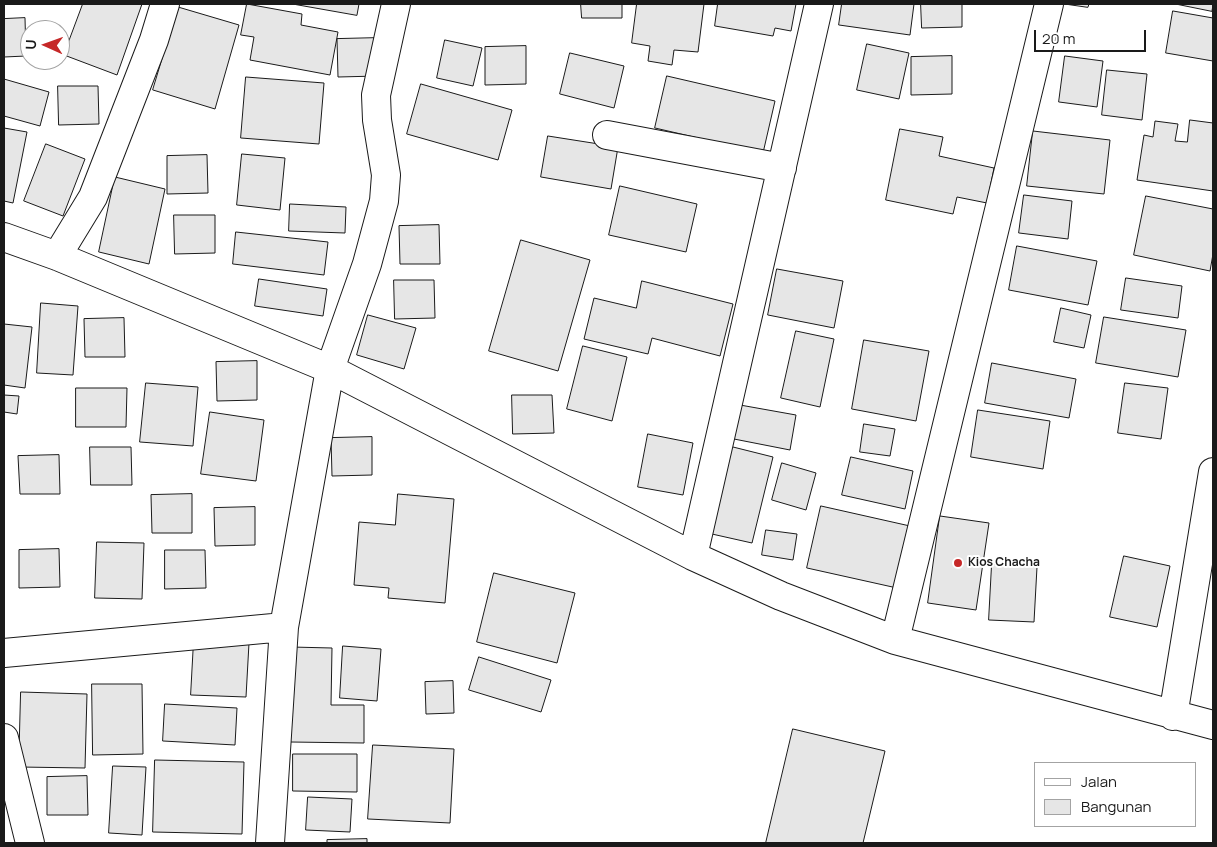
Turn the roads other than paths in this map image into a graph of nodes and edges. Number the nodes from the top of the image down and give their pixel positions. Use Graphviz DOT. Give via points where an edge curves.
graph roads {
  1 [pos="165,4"];
  2 [pos="396,4"];
  3 [pos="819,4"];
  4 [pos="1049,4"];
  5 [pos="607,135"];
  6 [pos="782,168"];
  7 [pos="4,237"];
  8 [pos="57,256"];
  9 [pos="330,369"];
  10 [pos="1213,472"];
  11 [pos="693,556"];
  12 [pos="284,627"];
  13 [pos="895,640"];
  14 [pos="4,653"];
  15 [pos="1173,716"];
  16 [pos="1213,725"];
  17 [pos="4,738"];
  18 [pos="30,843"];
  19 [pos="270,843"];
  1 -- 8 [label="street" via="93,197"];
  2 -- 9 [label="street" via="376,95 386,175 384,201 367,264"];
  3 -- 6 [label="street"];
  4 -- 13 [label="street"];
  5 -- 6 [label="street"];
  6 -- 11 [label="street"];
  7 -- 8 [label="street"];
  8 -- 9 [label="street"];
  9 -- 11 [label="street"];
  9 -- 12 [label="street"];
  10 -- 15 [label="street"];
  11 -- 13 [label="street" via="782,596"];
  12 -- 14 [label="street"];
  12 -- 19 [label="street"];
  13 -- 15 [label="street"];
  15 -- 16 [label="street"];
  17 -- 18 [label="street"];
}
